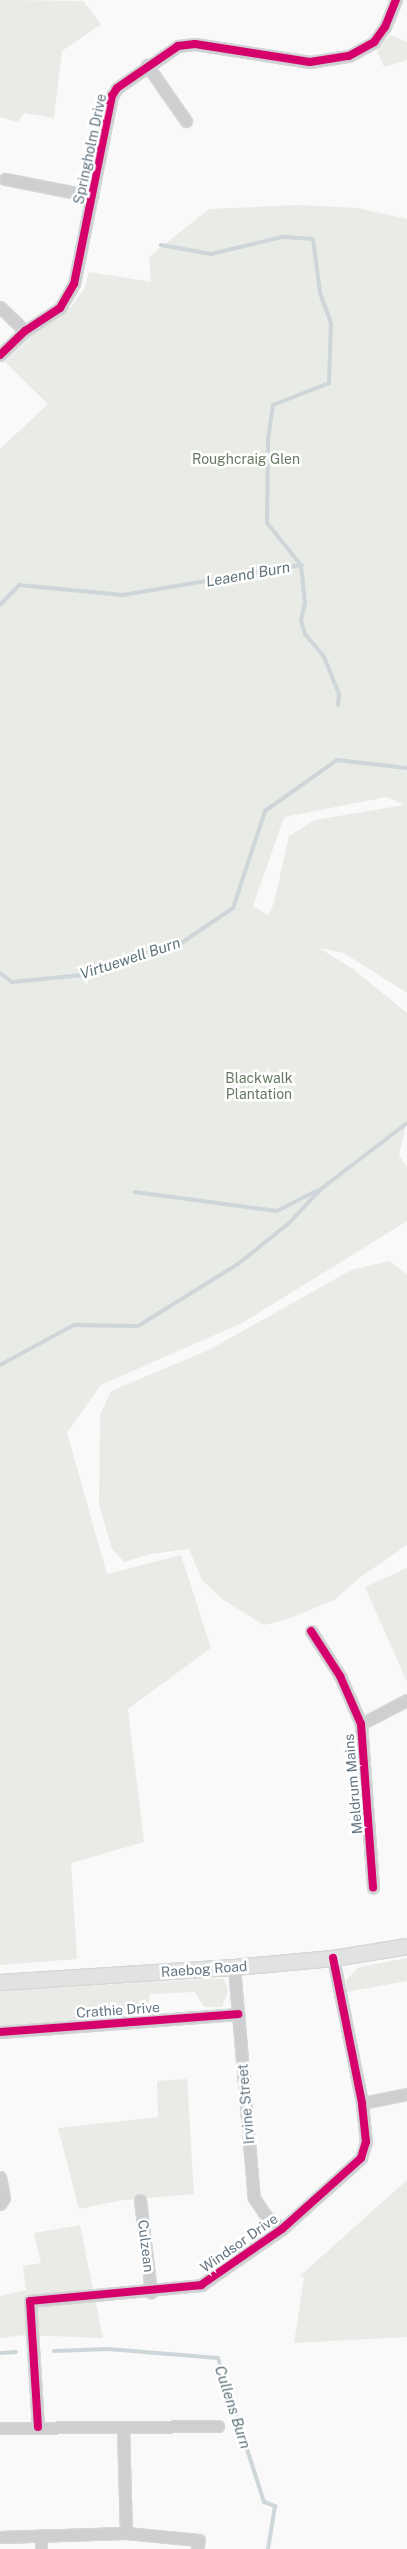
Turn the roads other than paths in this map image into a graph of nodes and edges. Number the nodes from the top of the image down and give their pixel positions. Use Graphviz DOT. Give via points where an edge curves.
graph roads {
  1 [pos="396,0"];
  2 [pos="147,65"];
  3 [pos="186,121"];
  4 [pos="6,178"];
  5 [pos="92,196"];
  6 [pos="0,307"];
  7 [pos="25,331"];
  8 [pos="0,355"];
  9 [pos="311,1631"];
  10 [pos="407,1700"];
  11 [pos="361,1724"];
  12 [pos="373,1888"];
  13 [pos="407,1946"];
  14 [pos="333,1958"];
  15 [pos="234,1967"];
  16 [pos="0,1982"];
  17 [pos="238,2014"];
  18 [pos="0,2032"];
  19 [pos="407,2094"];
  20 [pos="362,2104"];
  21 [pos="0,2177"];
  22 [pos="140,2200"];
  23 [pos="0,2204"];
  24 [pos="282,2229"];
  25 [pos="151,2292"];
  26 [pos="218,2426"];
  27 [pos="38,2427"];
  28 [pos="123,2427"];
  29 [pos="0,2428"];
  30 [pos="126,2533"];
  31 [pos="41,2535"];
  32 [pos="0,2536"];
  33 [pos="41,2549"];
  34 [pos="197,2549"];
  1 -- 2 [label="street, Springholm Drive" via="385,27 374,42 349,56 310,62 194,44 178,46"];
  2 -- 3 [label="street"];
  2 -- 5 [label="street, Springholm Drive" via="117,88 112,96"];
  4 -- 5 [label="street"];
  5 -- 7 [label="street, Springholm Drive" via="74,284 67,299"];
  6 -- 7 [label="street"];
  7 -- 8 [label="street, Springholm Drive"];
  9 -- 11 [label="street, Meldrum Mains" via="340,1676"];
  10 -- 11 [label="street, Meldrum Mains"];
  11 -- 12 [label="street, Meldrum Mains"];
  13 -- 14 [label="main road, Raebog Road"];
  14 -- 15 [label="main road, Raebog Road"];
  14 -- 20 [label="street, Windsor Drive"];
  15 -- 16 [label="main road, Raebog Road"];
  15 -- 17 [label="street, Irvine Street"];
  17 -- 18 [label="street, Crathie Drive"];
  17 -- 24 [label="street, Irvine Street" via="254,2198 267,2217"];
  19 -- 20 [label="street"];
  20 -- 24 [label="street, Windsor Drive" via="366,2142 361,2158"];
  21 -- 23 [label="street" via="4,2198"];
  22 -- 25 [label="street, Culzean"];
  24 -- 25 [label="street, Windsor Drive" via="201,2285"];
  25 -- 27 [label="street, Windsor Drive" via="30,2300"];
  26 -- 28 [label="street"];
  27 -- 28 [label="street"];
  27 -- 29 [label="street"];
  28 -- 30 [label="street"];
  30 -- 31 [label="street"];
  30 -- 34 [label="street" via="199,2540"];
  31 -- 32 [label="street"];
  31 -- 33 [label="street"];
}
